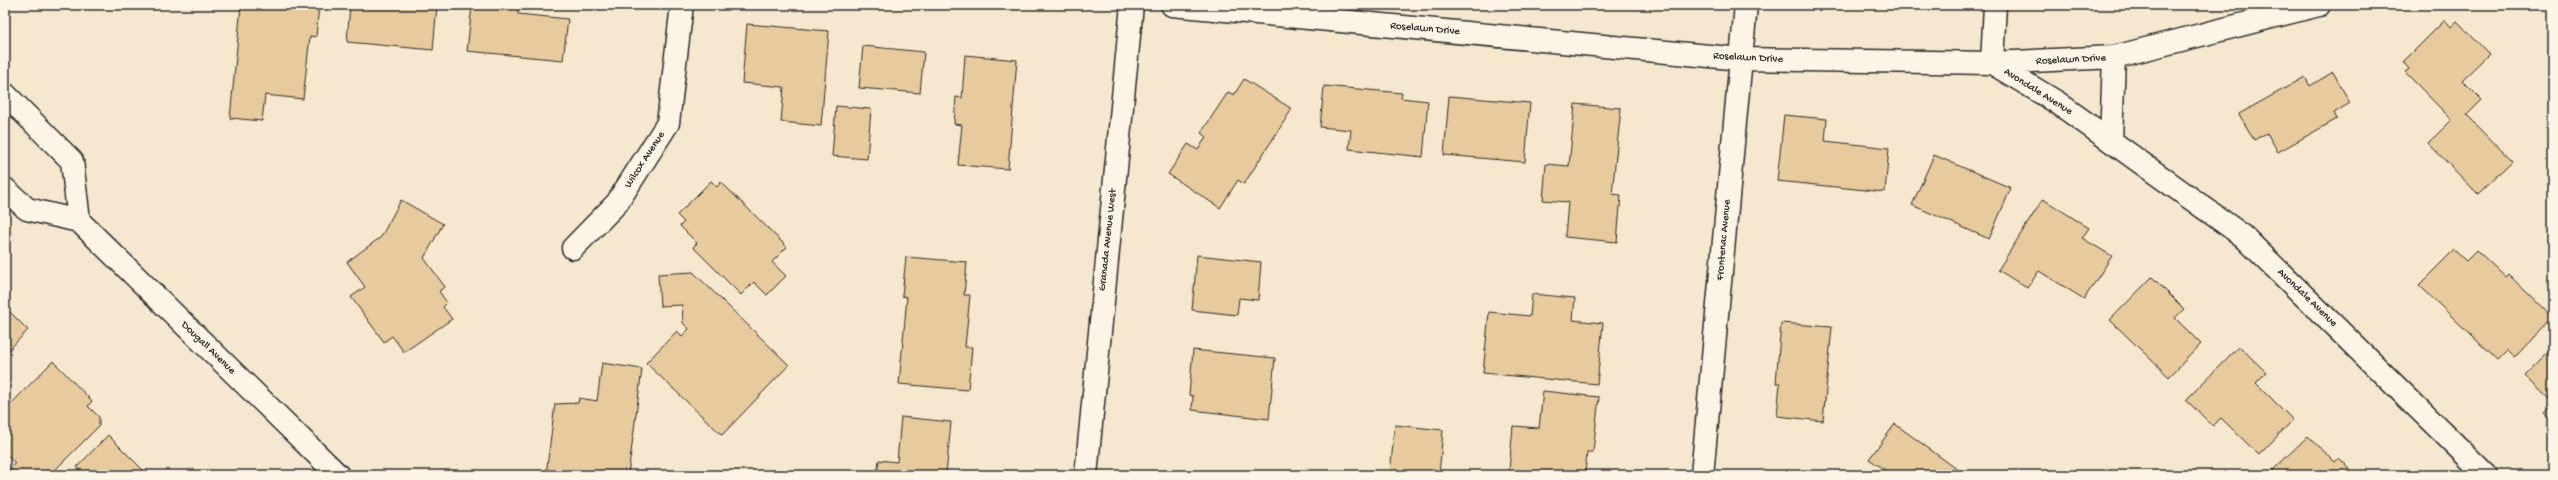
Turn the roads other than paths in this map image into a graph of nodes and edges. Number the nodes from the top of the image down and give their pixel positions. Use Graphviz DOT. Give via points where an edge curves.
graph roads {
  1 [pos="682,5"];
  2 [pos="1132,5"];
  3 [pos="1172,5"];
  4 [pos="1746,5"];
  5 [pos="1995,5"];
  6 [pos="2318,5"];
  7 [pos="2114,58"];
  8 [pos="1741,59"];
  9 [pos="1992,64"];
  10 [pos="5,94"];
  11 [pos="2111,141"];
  12 [pos="5,189"];
  13 [pos="78,221"];
  14 [pos="573,248"];
  15 [pos="338,475"];
  16 [pos="1086,475"];
  17 [pos="1702,475"];
  18 [pos="2486,475"];
  1 -- 14 [label="street, Wilcox Avenue" via="668,123 617,203"];
  2 -- 16 [label="street, Granada Avenue West"];
  3 -- 8 [label="street, Roselawn Drive"];
  4 -- 8 [label="street, Frontenac Avenue"];
  5 -- 9 [label="street, Avondale Avenue"];
  6 -- 7 [label="street, Roselawn Drive"];
  7 -- 9 [label="street, Roselawn Drive"];
  7 -- 11 [label="street"];
  8 -- 9 [label="street, Roselawn Drive"];
  8 -- 17 [label="street, Frontenac Avenue"];
  9 -- 11 [label="street, Avondale Avenue" via="2058,103"];
  10 -- 13 [label="street" via="72,161"];
  11 -- 18 [label="street, Avondale Avenue" via="2243,236"];
  12 -- 13 [label="street" via="26,209"];
  13 -- 15 [label="street, Dougall Avenue"];
}
